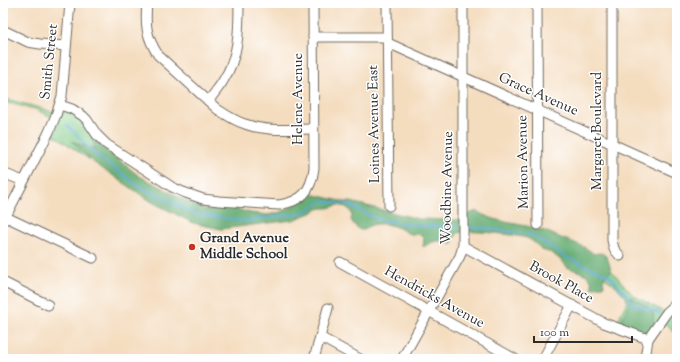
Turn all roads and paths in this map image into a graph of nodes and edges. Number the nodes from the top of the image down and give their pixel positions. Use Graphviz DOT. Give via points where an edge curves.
graph roads {
  1 [pos="70,3"];
  2 [pos="147,3"];
  3 [pos="239,3"];
  4 [pos="313,3"];
  5 [pos="387,3"];
  6 [pos="463,3"];
  7 [pos="537,3"];
  8 [pos="612,3"];
  9 [pos="3,30"];
  10 [pos="313,37"];
  11 [pos="388,40"];
  12 [pos="66,46"];
  13 [pos="463,76"];
  14 [pos="209,102"];
  15 [pos="60,105"];
  16 [pos="537,110"];
  17 [pos="313,129"];
  18 [pos="612,144"];
  19 [pos="3,173"];
  20 [pos="677,173"];
  21 [pos="24,181"];
  22 [pos="390,206"];
  23 [pos="4,219"];
  24 [pos="538,225"];
  25 [pos="463,246"];
  26 [pos="620,256"];
  27 [pos="93,258"];
  28 [pos="340,262"];
  29 [pos="3,282"];
  30 [pos="677,303"];
  31 [pos="48,305"];
  32 [pos="572,305"];
  33 [pos="328,308"];
  34 [pos="429,312"];
  35 [pos="320,337"];
  36 [pos="648,339"];
  37 [pos="314,359"];
  38 [pos="360,359"];
  39 [pos="402,359"];
  40 [pos="514,359"];
  41 [pos="543,359"];
  42 [pos="645,359"];
  1 -- 12 [label="street, Smith Street"];
  2 -- 14 [label="street" via="146,24 152,46 158,55"];
  3 -- 14 [label="street" via="238,35 232,64"];
  4 -- 10 [label="street, Helene Avenue"];
  5 -- 11 [label="street, Loines Avenue East"];
  6 -- 13 [label="street, Woodbine Avenue"];
  7 -- 16 [label="street, Marion Avenue"];
  8 -- 18 [label="street, Margaret Boulevard"];
  9 -- 12 [label="street" via="28,42"];
  10 -- 11 [label="street, Grace Avenue"];
  10 -- 17 [label="street, Helene Avenue"];
  11 -- 13 [label="street, Grace Avenue"];
  11 -- 22 [label="street, Loines Avenue East"];
  12 -- 15 [label="street, Smith Street"];
  13 -- 16 [label="street, Grace Avenue"];
  13 -- 25 [label="street, Woodbine Avenue"];
  14 -- 17 [label="street" via="217,110 244,124 268,129"];
  15 -- 17 [label="street, Helene Avenue" via="83,116 106,144 172,187 195,197 219,201 279,205 288,204 299,198 309,188 313,179"];
  15 -- 21 [label="street, Smith Street"];
  16 -- 18 [label="street, Grace Avenue"];
  16 -- 24 [label="street, Marion Avenue"];
  18 -- 20 [label="street, Grace Avenue"];
  18 -- 26 [label="street, Margaret Boulevard" via="612,240 614,249"];
  19 -- 21 [label="street"];
  21 -- 23 [label="street, Smith Street"];
  23 -- 27 [label="street"];
  25 -- 32 [label="street, Brook Place"];
  25 -- 34 [label="street, Woodbine Avenue"];
  28 -- 34 [label="street, Hendricks Avenue"];
  29 -- 31 [label="street"];
  30 -- 36 [label="street" via="667,312"];
  32 -- 36 [label="street, Brook Place" via="608,325"];
  32 -- 41 [label="street"];
  33 -- 35 [label="street"];
  34 -- 39 [label="street, Woodbine Avenue"];
  34 -- 40 [label="street, Hendricks Avenue"];
  35 -- 37 [label="street"];
  35 -- 38 [label="street"];
  36 -- 42 [label="street"];
}
